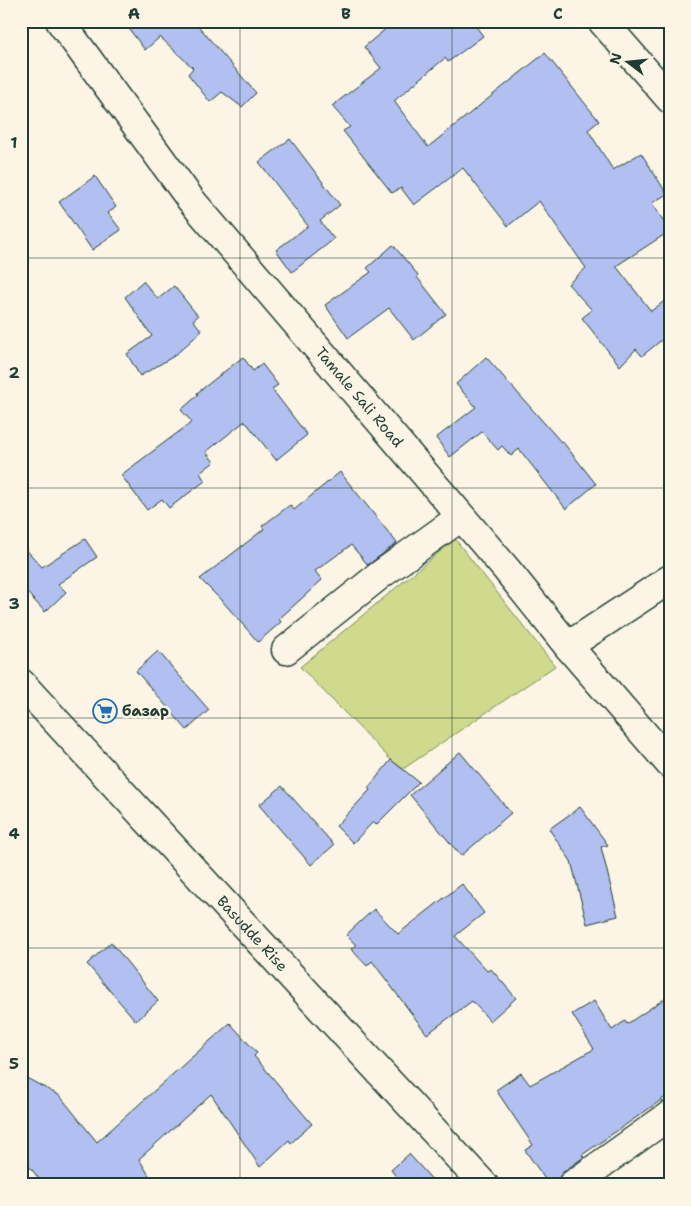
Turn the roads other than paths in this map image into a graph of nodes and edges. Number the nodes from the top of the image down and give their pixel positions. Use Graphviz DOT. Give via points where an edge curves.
graph roads {
  1 [pos="60,21"];
  2 [pos="602,21"];
  3 [pos="670,99"];
  4 [pos="461,517"];
  5 [pos="670,579"];
  6 [pos="568,646"];
  7 [pos="286,650"];
  8 [pos="21,683"];
  9 [pos="670,764"];
  10 [pos="670,1115"];
  11 [pos="484,1185"];
  12 [pos="572,1185"];
  1 -- 4 [label="street, Tamale Sali Road" via="191,200"];
  2 -- 3 [label="street"];
  4 -- 6 [label="street, Tamale Sali Road"];
  4 -- 7 [label="street" via="380,575"];
  5 -- 6 [label="street"];
  6 -- 9 [label="street, Tamale Sali Road"];
  8 -- 11 [label="street, Basudde Rise"];
  10 -- 12 [label="street"];
}
